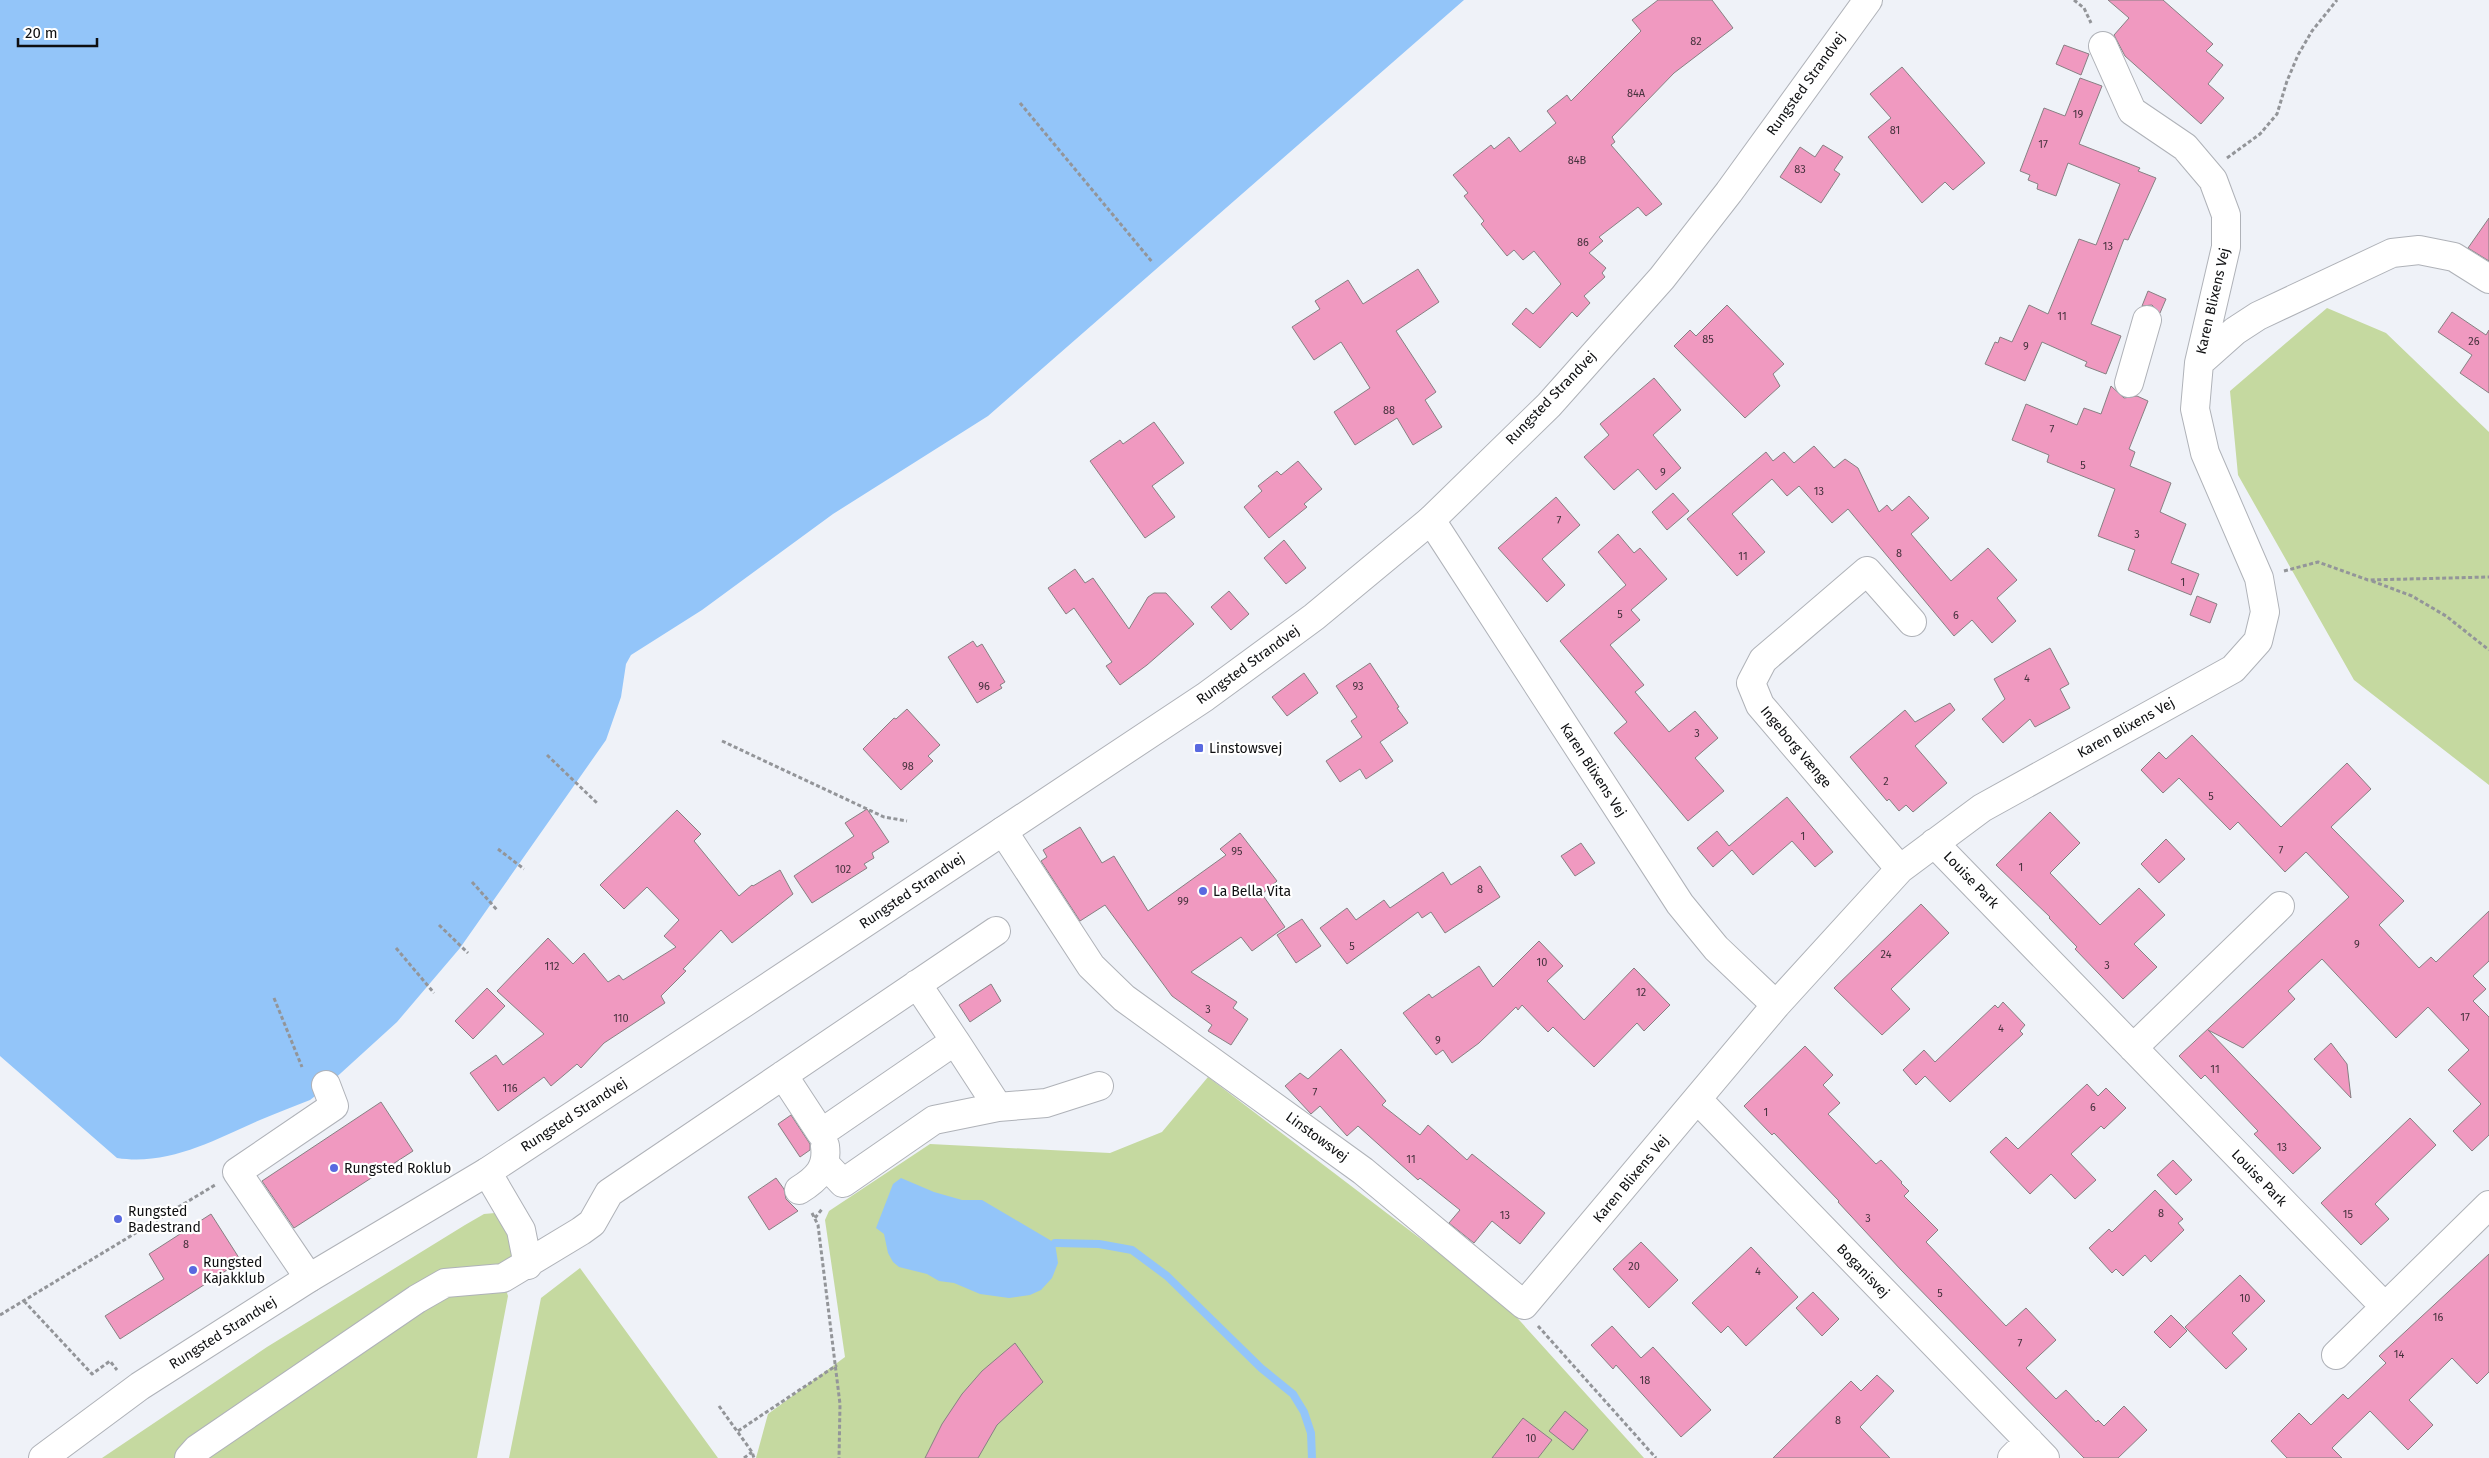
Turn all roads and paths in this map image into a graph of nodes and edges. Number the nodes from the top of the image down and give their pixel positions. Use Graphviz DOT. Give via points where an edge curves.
graph roads {
  1 [pos="1868,0"];
  2 [pos="2337,0"];
  3 [pos="2103,46"];
  4 [pos="1020,103"];
  5 [pos="2206,172"];
  6 [pos="1153,263"];
  7 [pos="2489,279"];
  8 [pos="2147,320"];
  9 [pos="2199,363"];
  10 [pos="2129,383"];
  11 [pos="1431,520"];
  12 [pos="2489,577"];
  13 [pos="2259,578"];
  14 [pos="2368,580"];
  15 [pos="1912,622"];
  16 [pos="2489,650"];
  17 [pos="722,741"];
  18 [pos="547,755"];
  19 [pos="596,803"];
  20 [pos="907,821"];
  21 [pos="1003,831"];
  22 [pos="1934,843"];
  23 [pos="498,849"];
  24 [pos="524,869"];
  25 [pos="1900,869"];
  26 [pos="472,882"];
  27 [pos="2280,906"];
  28 [pos="498,911"];
  29 [pos="439,925"];
  30 [pos="996,931"];
  31 [pos="396,948"];
  32 [pos="468,953"];
  33 [pos="917,984"];
  34 [pos="434,993"];
  35 [pos="274,998"];
  36 [pos="1776,1005"];
  37 [pos="955,1042"];
  38 [pos="2133,1048"];
  39 [pos="302,1067"];
  40 [pos="782,1076"];
  41 [pos="326,1086"];
  42 [pos="1099,1086"];
  43 [pos="1698,1100"];
  44 [pos="998,1106"];
  45 [pos="821,1133"];
  46 [pos="825,1164"];
  47 [pos="237,1172"];
  48 [pos="487,1172"];
  49 [pos="799,1190"];
  50 [pos="2489,1205"];
  51 [pos="528,1265"];
  52 [pos="309,1278"];
  53 [pos="24,1301"];
  54 [pos="1524,1305"];
  55 [pos="2385,1307"];
  56 [pos="0,1315"];
  57 [pos="2336,1355"];
  58 [pos="837,1365"];
  59 [pos="133,1391"];
  60 [pos="720,1406"];
  61 [pos="738,1431"];
  62 [pos="752,1452"];
  63 [pos="2028,1452"];
  64 [pos="43,1458"];
  65 [pos="189,1458"];
  66 [pos="744,1458"];
  67 [pos="754,1458"];
  68 [pos="839,1458"];
  69 [pos="1656,1458"];
  1 -- 11 [label="street, Rungsted Strandvej" via="1729,192 1662,278 1549,405"];
  2 -- 5 [label="path" via="2312,31 2298,56 2277,114 2260,134"];
  3 -- 5 [label="street, Karen Blixens Vej" via="2132,111 2185,147"];
  4 -- 6 [label="path"];
  5 -- 9 [label="street, Karen Blixens Vej" via="2213,180 2226,215 2226,247"];
  7 -- 9 [label="street, Karen Blixens Vej" via="2454,257 2419,250 2392,254 2258,316 2235,331"];
  8 -- 10 [label="street"];
  9 -- 13 [label="street, Karen Blixens Vej" via="2194,409 2205,453"];
  11 -- 21 [label="street, Rungsted Strandvej" via="1314,617 1205,697"];
  11 -- 36 [label="street, Karen Blixens Vej" via="1680,904 1716,948"];
  12 -- 14 [label="path"];
  13 -- 14 [label="path" via="2318,562"];
  13 -- 22 [label="street, Karen Blixens Vej" via="2265,612 2258,641 2232,669 1982,808"];
  14 -- 16 [label="path" via="2412,596 2446,616"];
  15 -- 25 [label="street, Ingeborg Vænge" via="1867,571 1763,660 1751,683 1760,706"];
  17 -- 20 [label="path" via="884,817"];
  18 -- 19 [label="path"];
  21 -- 48 [label="street, Rungsted Strandvej"];
  21 -- 54 [label="street, Linstowsvej" via="1091,966 1124,998 1363,1171"];
  22 -- 25 [label="street, Karen Blixens Vej"];
  22 -- 38 [label="street, Louise Park"];
  23 -- 24 [label="path"];
  25 -- 36 [label="street, Karen Blixens Vej"];
  26 -- 28 [label="path"];
  27 -- 38 [label="street"];
  29 -- 32 [label="path"];
  30 -- 33 [label="street"];
  31 -- 34 [label="path"];
  33 -- 37 [label="street"];
  33 -- 40 [label="street"];
  35 -- 39 [label="path"];
  36 -- 43 [label="street, Karen Blixens Vej"];
  37 -- 44 [label="street"];
  37 -- 45 [label="street"];
  38 -- 55 [label="street, Louise Park"];
  40 -- 45 [label="street"];
  40 -- 51 [label="street" via="610,1193 592,1223"];
  41 -- 47 [label="street" via="334,1106"];
  42 -- 44 [label="street" via="1046,1103"];
  43 -- 54 [label="street, Karen Blixens Vej"];
  43 -- 63 [label="street, Boganisvej"];
  44 -- 46 [label="street" via="934,1120 843,1184"];
  45 -- 46 [label="street" via="827,1158"];
  46 -- 49 [label="street" via="821,1172"];
  47 -- 52 [label="street"];
  47 -- 53 [label="path"];
  48 -- 51 [label="street" via="521,1230"];
  48 -- 52 [label="street, Rungsted Strandvej"];
  49 -- 58 [label="path" via="818,1225"];
  50 -- 55 [label="street"];
  51 -- 65 [label="street" via="504,1278 445,1283 376,1327"];
  52 -- 59 [label="street, Rungsted Strandvej"];
  53 -- 56 [label="path"];
  53 -- 59 [label="path" via="92,1374 110,1360"];
  54 -- 69 [label="path" via="1539,1327"];
  55 -- 57 [label="street"];
  58 -- 61 [label="path"];
  58 -- 68 [label="path"];
  59 -- 64 [label="street, Rungsted Strandvej"];
  60 -- 61 [label="path"];
  61 -- 62 [label="path"];
  62 -- 66 [label="path"];
  62 -- 67 [label="path"];
}
